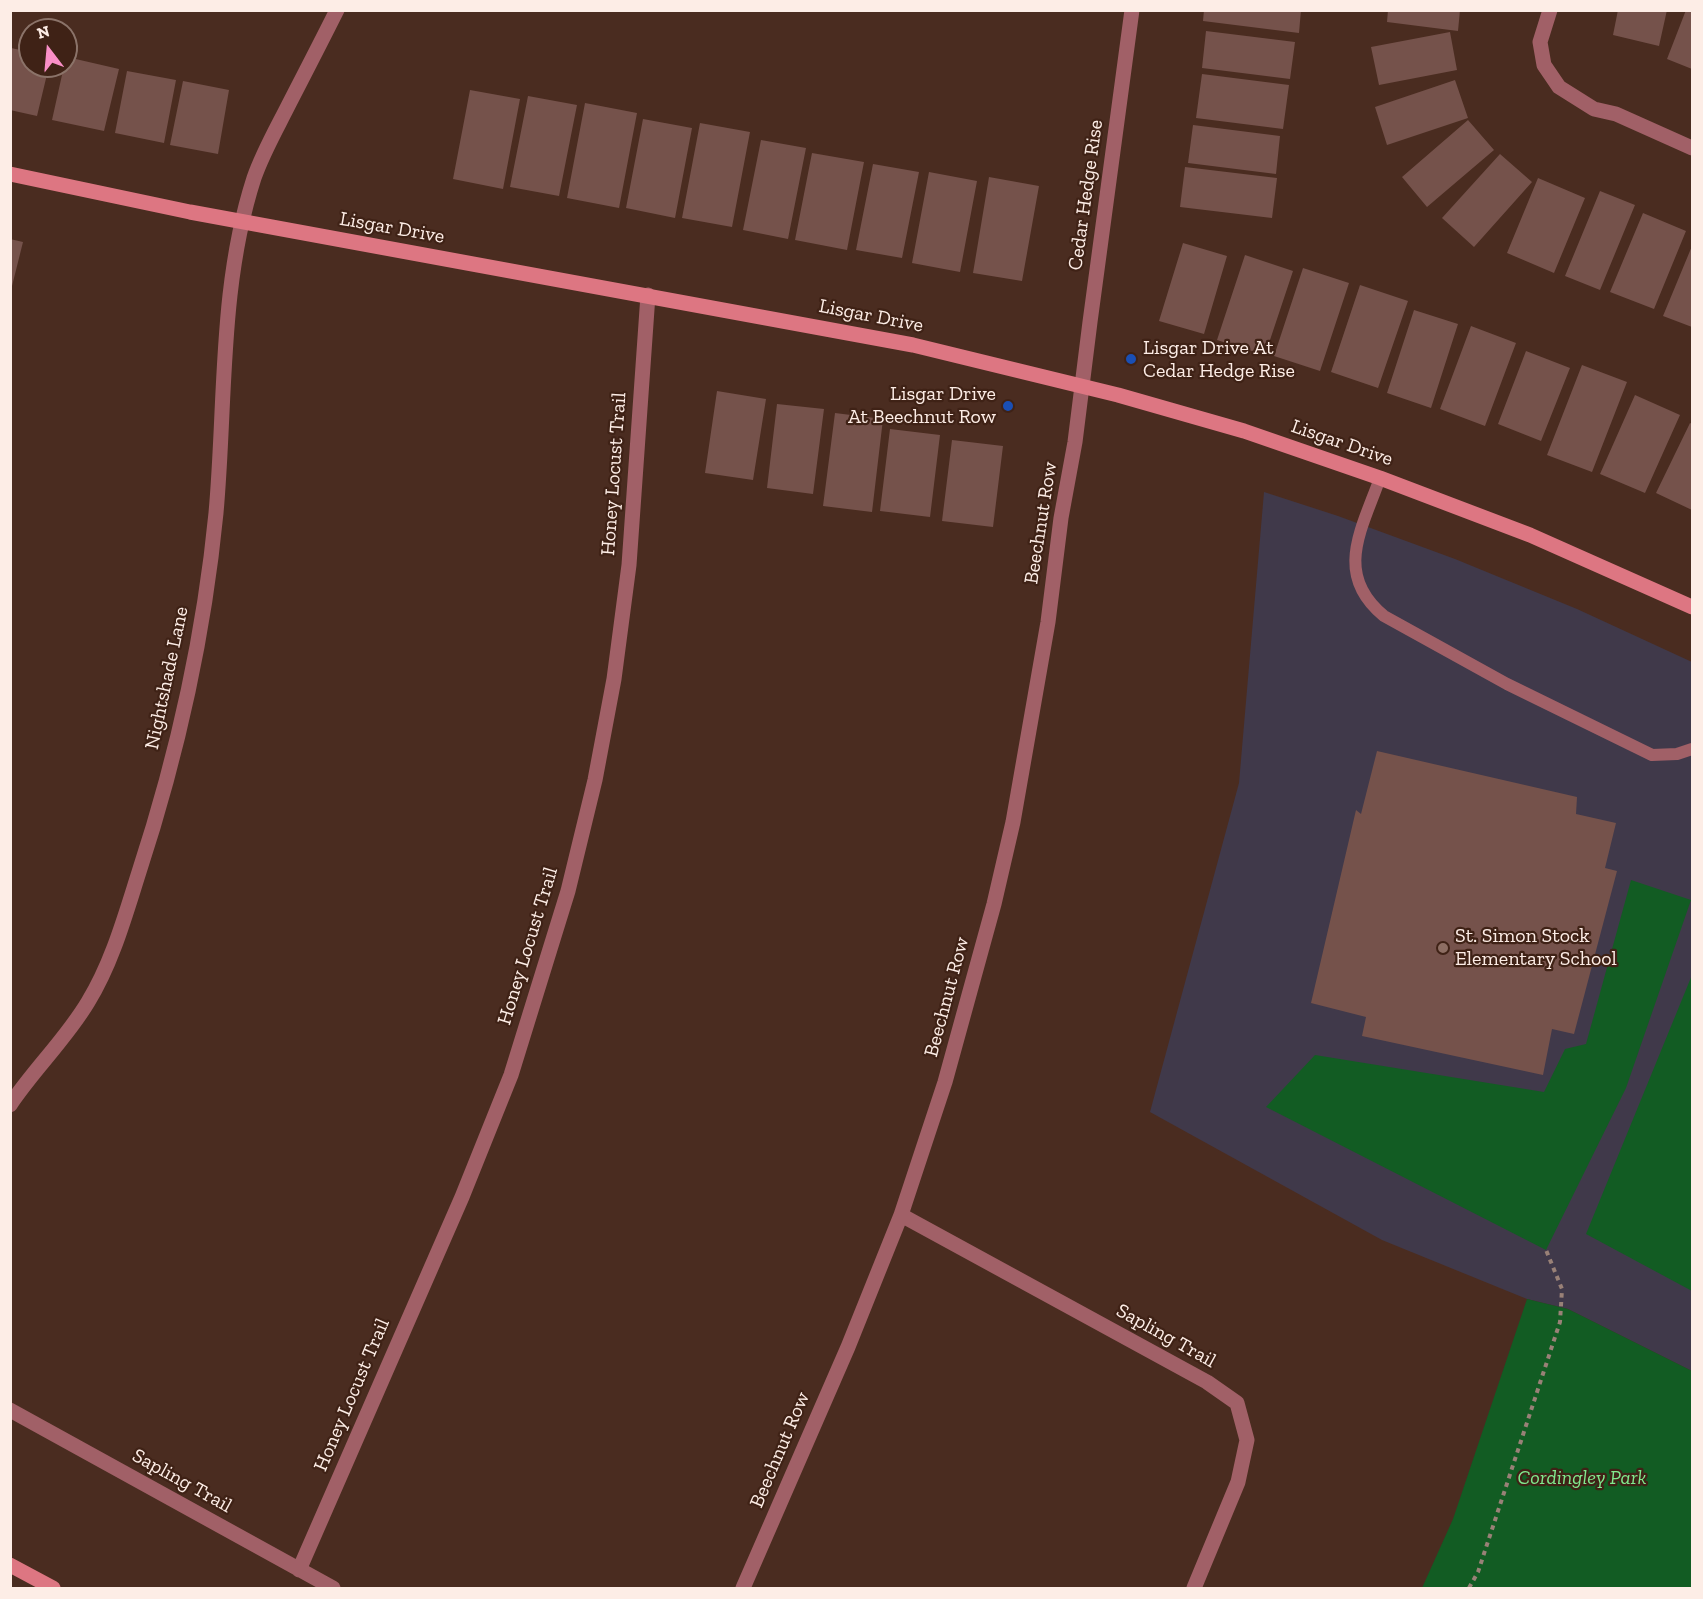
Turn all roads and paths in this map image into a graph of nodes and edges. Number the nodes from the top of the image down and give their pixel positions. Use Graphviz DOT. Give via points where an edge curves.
graph roads {
  1 [pos="337,10"];
  2 [pos="1132,10"];
  3 [pos="1550,10"];
  4 [pos="1692,148"];
  5 [pos="10,174"];
  6 [pos="243,222"];
  7 [pos="648,295"];
  8 [pos="1082,386"];
  9 [pos="1380,478"];
  10 [pos="1692,608"];
  11 [pos="1692,749"];
  12 [pos="10,1104"];
  13 [pos="901,1215"];
  14 [pos="1546,1250"];
  15 [pos="10,1410"];
  16 [pos="10,1565"];
  17 [pos="299,1570"];
  18 [pos="52,1588"];
  19 [pos="333,1588"];
  20 [pos="743,1588"];
  21 [pos="1194,1588"];
  22 [pos="1469,1588"];
  1 -- 6 [label="street, Nightshade Lane" via="270,142 255,177"];
  2 -- 8 [label="street, Cedar Hedge Rise"];
  3 -- 4 [label="street" via="1540,42 1544,65 1559,87 1594,109 1616,114"];
  5 -- 6 [label="street, Lisgar Drive"];
  6 -- 7 [label="street, Lisgar Drive"];
  6 -- 12 [label="street, Nightshade Lane" via="232,278 209,573 180,730 154,827 103,973 88,1002"];
  7 -- 8 [label="street, Lisgar Drive" via="913,345"];
  7 -- 17 [label="street, Honey Locust Trail" via="629,565 614,679 568,891 506,1086 462,1197"];
  8 -- 9 [label="street, Lisgar Drive" via="1244,431"];
  8 -- 13 [label="street, Beechnut Row" via="1048,622 1012,822 970,998"];
  9 -- 10 [label="street, Lisgar Drive" via="1530,536"];
  9 -- 11 [label="lane" via="1356,548 1355,562 1362,592 1374,608 1508,684 1652,755"];
  13 -- 20 [label="street, Beechnut Row"];
  13 -- 21 [label="street, Sapling Trail" via="1207,1382 1237,1403 1247,1440 1238,1482"];
  14 -- 22 [label="path" via="1562,1289 1560,1322 1478,1572"];
  15 -- 17 [label="street, Sapling Trail"];
  16 -- 18 [label="street"];
  17 -- 19 [label="street, Sapling Trail"];
}
